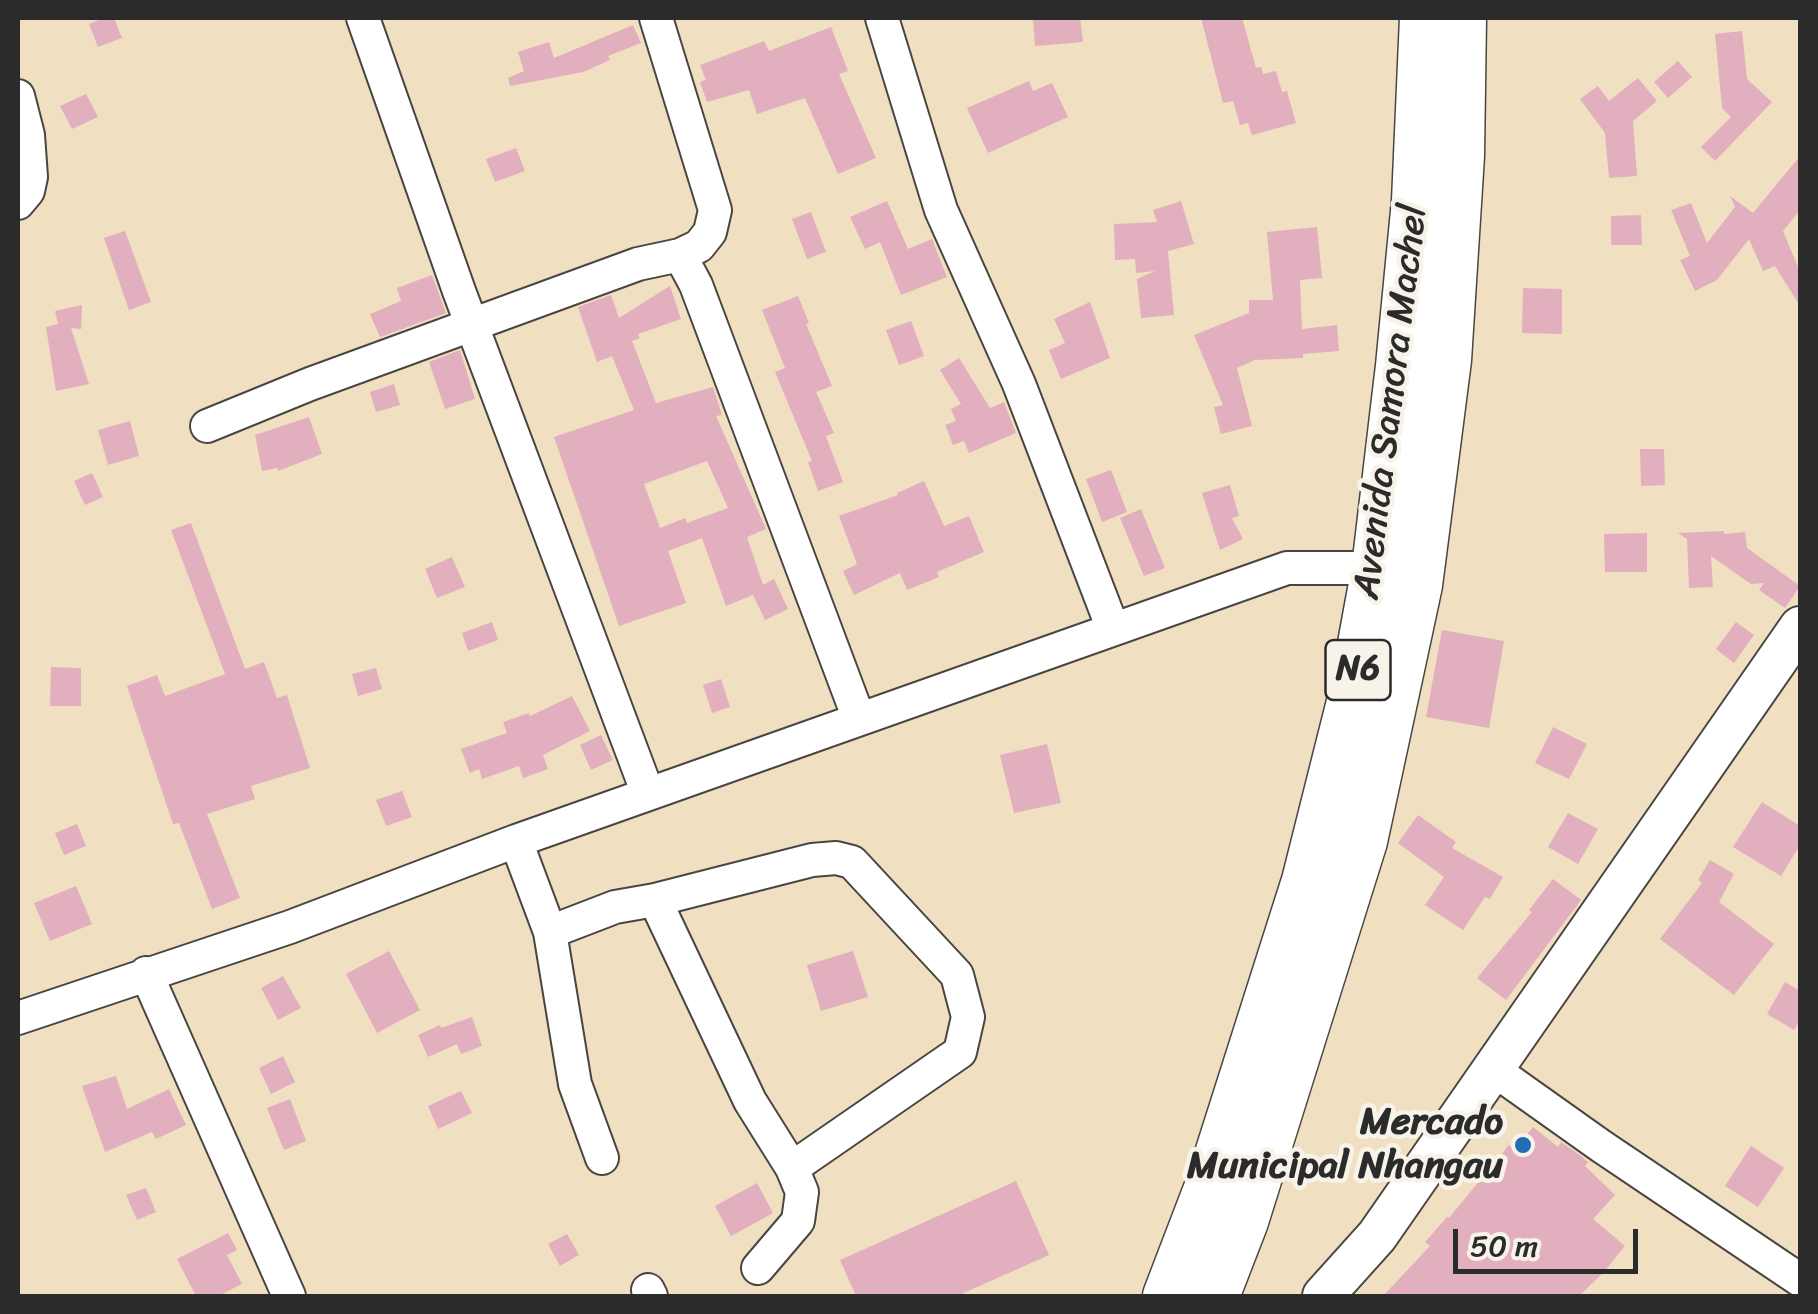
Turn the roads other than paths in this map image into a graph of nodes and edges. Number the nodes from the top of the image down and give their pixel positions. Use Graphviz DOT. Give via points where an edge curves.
graph roads {
  1 [pos="362,18"];
  2 [pos="656,18"];
  3 [pos="882,18"];
  4 [pos="1424,18"];
  5 [pos="1462,18"];
  6 [pos="18,96"];
  7 [pos="18,203"];
  8 [pos="680,255"];
  9 [pos="473,326"];
  10 [pos="208,426"];
  11 [pos="1376,568"];
  12 [pos="1800,626"];
  13 [pos="1113,628"];
  14 [pos="859,719"];
  15 [pos="648,794"];
  16 [pos="516,841"];
  17 [pos="655,900"];
  18 [pos="550,932"];
  19 [pos="146,973"];
  20 [pos="18,1018"];
  21 [pos="1494,1070"];
  22 [pos="602,1158"];
  23 [pos="792,1168"];
  24 [pos="758,1268"];
  25 [pos="1800,1280"];
  26 [pos="289,1296"];
  27 [pos="1167,1296"];
  28 [pos="1215,1296"];
  29 [pos="1323,1296"];
  1 -- 9 [label="street"];
  2 -- 8 [label="street" via="715,210 710,232"];
  3 -- 13 [label="street" via="941,210 1019,384"];
  4 -- 11 [label="highway, Avenida Samora Machel / N6" via="1416,201"];
  5 -- 28 [label="highway, Avenida Samora Machel / N6" via="1447,360 1418,585 1363,841"];
  6 -- 7 [label="street" via="31,177"];
  8 -- 9 [label="street" via="638,264"];
  8 -- 14 [label="street"];
  9 -- 10 [label="street"];
  9 -- 15 [label="street"];
  11 -- 13 [label="street" via="1287,568"];
  11 -- 27 [label="highway, Avenida Samora Machel / N6" via="1306,881"];
  12 -- 21 [label="main road"];
  13 -- 14 [label="street"];
  14 -- 15 [label="street"];
  15 -- 16 [label="street"];
  16 -- 18 [label="street"];
  16 -- 19 [label="street" via="290,927"];
  17 -- 18 [label="street" via="614,907"];
  17 -- 23 [label="street" via="750,1101"];
  17 -- 23 [label="street" via="836,858 852,862 957,975 968,1017 960,1052"];
  18 -- 22 [label="street" via="575,1084"];
  19 -- 20 [label="street"];
  19 -- 26 [label="street"];
  21 -- 25 [label="street"];
  21 -- 29 [label="main road" via="1377,1236"];
  23 -- 24 [label="street" via="802,1192 798,1221"];
}
